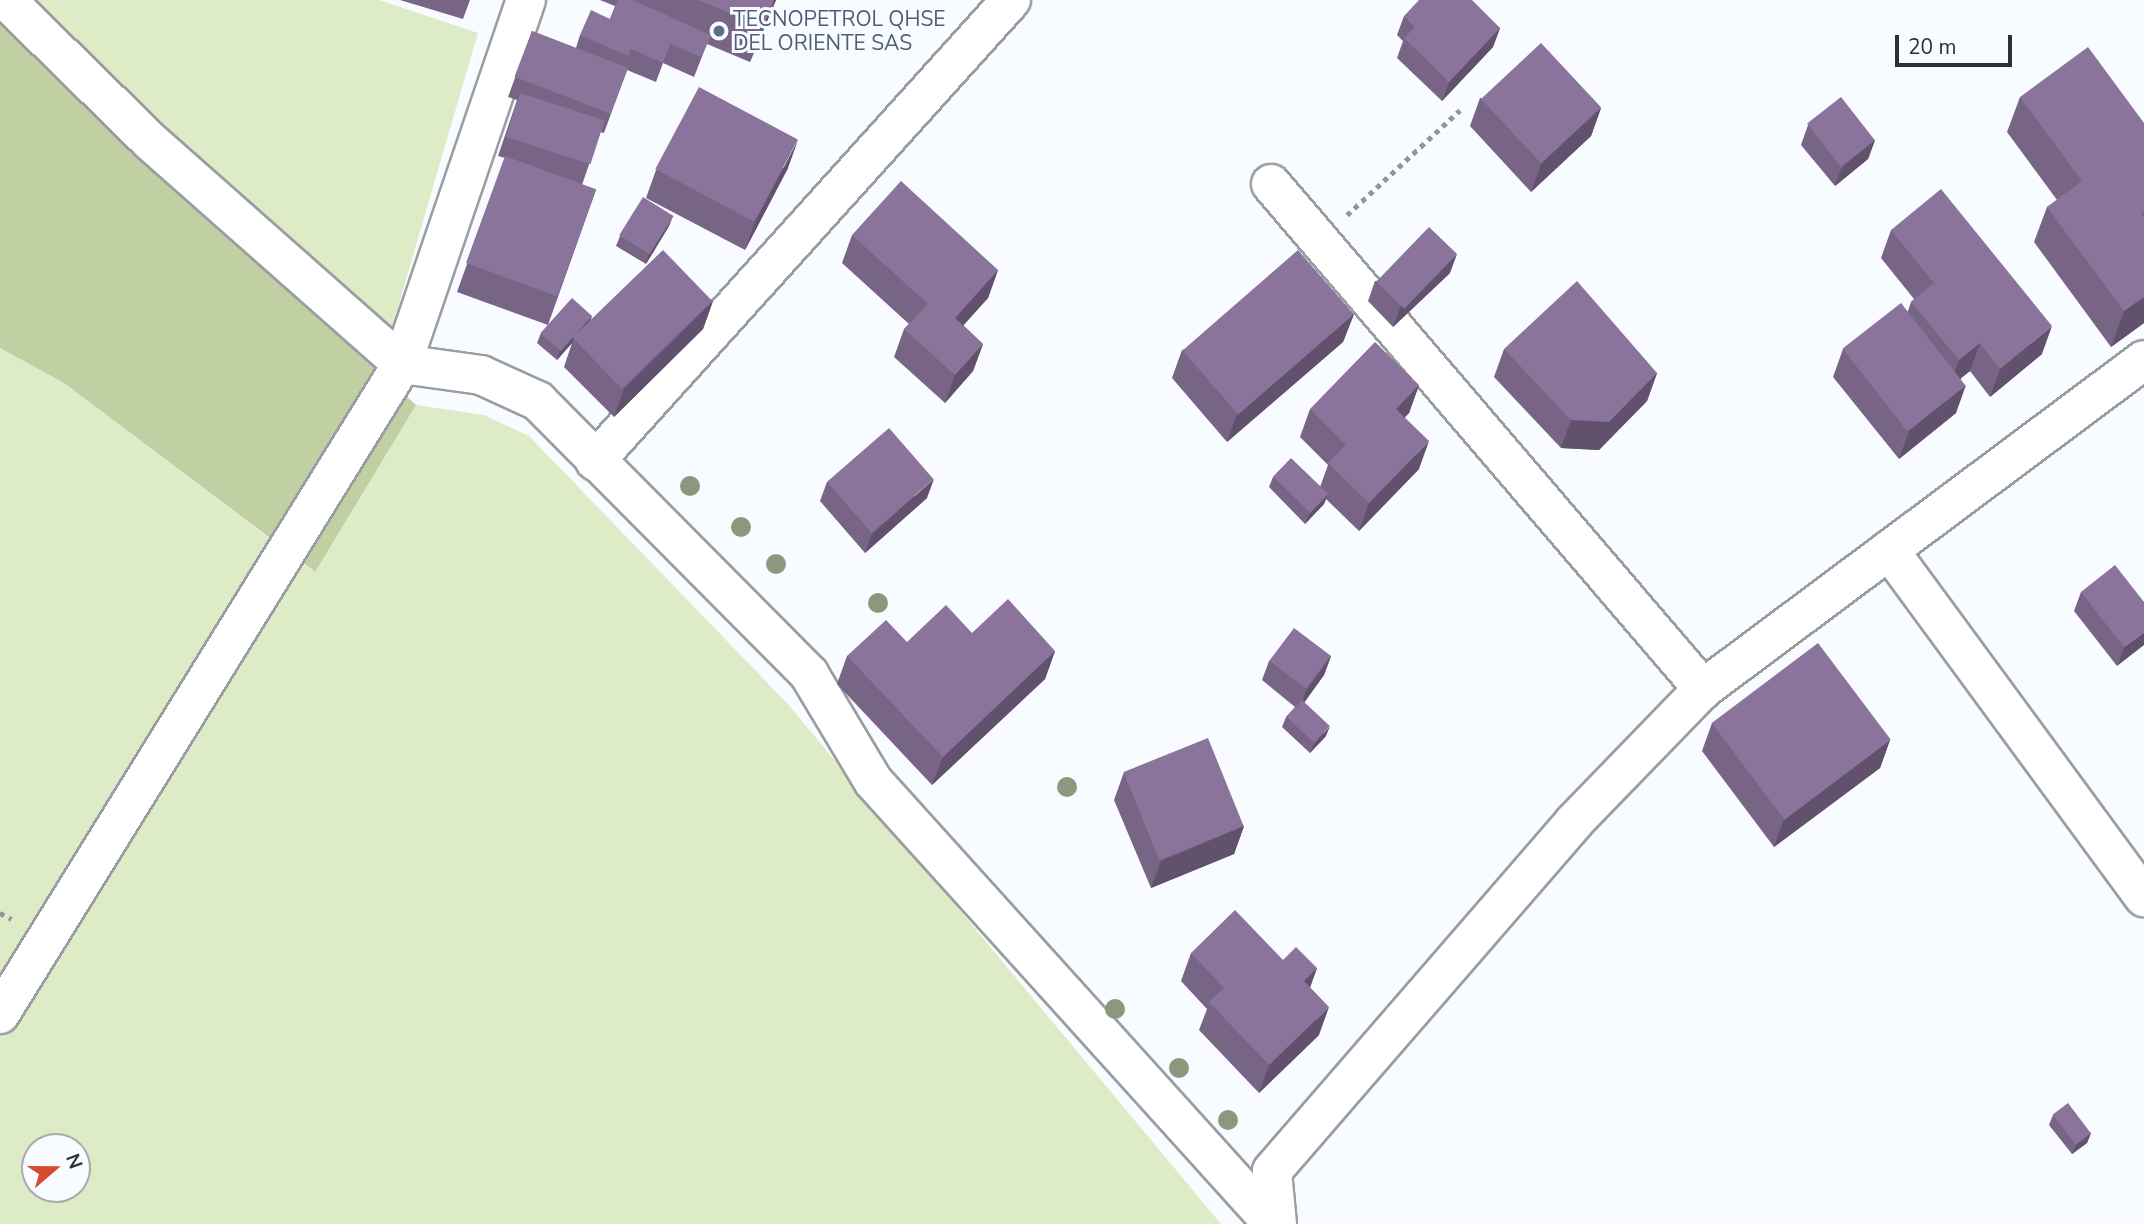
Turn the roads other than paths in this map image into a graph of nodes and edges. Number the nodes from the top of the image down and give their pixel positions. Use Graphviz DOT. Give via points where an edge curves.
graph roads {
  1 [pos="6,0"];
  2 [pos="526,0"];
  3 [pos="1011,0"];
  4 [pos="1271,184"];
  5 [pos="2144,360"];
  6 [pos="402,364"];
  7 [pos="596,461"];
  8 [pos="1889,550"];
  9 [pos="1703,689"];
  10 [pos="2144,897"];
  11 [pos="0,1014"];
  12 [pos="1210,1155"];
  13 [pos="1272,1171"];
  14 [pos="1275,1224"];
  1 -- 6 [label="street" via="150,141"];
  2 -- 6 [label="street"];
  3 -- 7 [label="street"];
  4 -- 9 [label="street"];
  5 -- 8 [label="street"];
  6 -- 7 [label="street" via="481,375 538,401"];
  6 -- 11 [label="street"];
  7 -- 12 [label="street" via="809,674 873,781"];
  8 -- 9 [label="street"];
  8 -- 10 [label="street"];
  9 -- 13 [label="street" via="1574,822"];
  12 -- 13 [label="street"];
  12 -- 14 [label="street"];
  13 -- 14 [label="street"];
}
